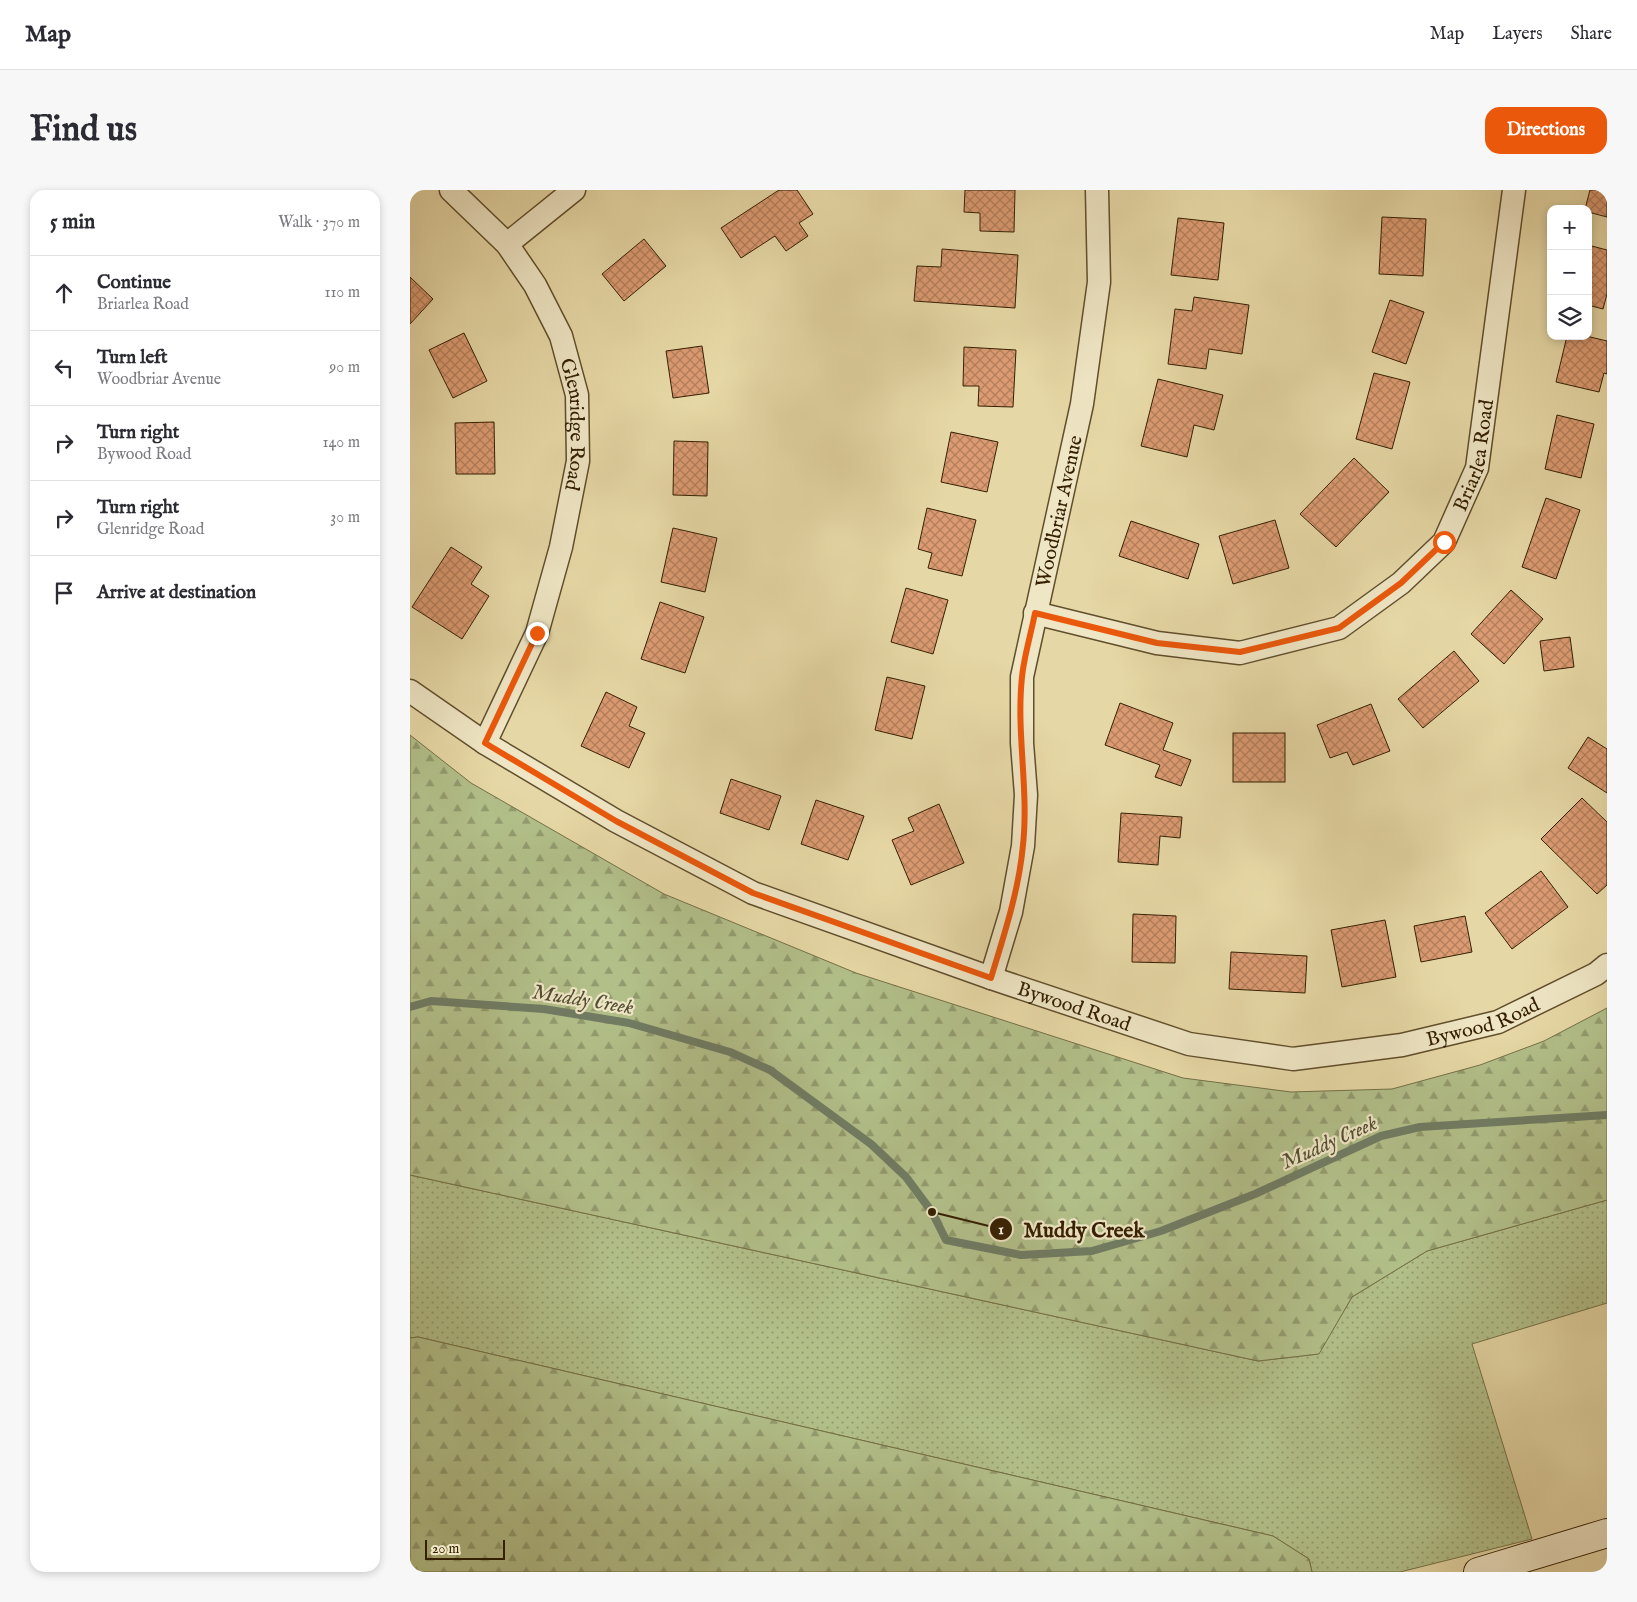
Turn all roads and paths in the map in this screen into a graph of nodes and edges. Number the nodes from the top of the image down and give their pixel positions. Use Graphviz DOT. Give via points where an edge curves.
graph roads {
  1 [pos="451,190"];
  2 [pos="574,190"];
  3 [pos="1097,190"];
  4 [pos="1514,190"];
  5 [pos="507,244"];
  6 [pos="1035,613"];
  7 [pos="410,691"];
  8 [pos="485,743"];
  9 [pos="1607,965"];
  10 [pos="991,978"];
  11 [pos="1607,1533"];
  12 [pos="1478,1572"];
  1 -- 5 [label="street, Glenridge Road"];
  2 -- 5 [label="street"];
  3 -- 6 [label="street, Woodbriar Avenue" via="1099,282 1082,404"];
  4 -- 6 [label="street, Briarlea Road" via="1477,468 1444,542 1401,583 1339,628 1240,652 1157,643"];
  5 -- 8 [label="street, Glenridge Road" via="535,285 561,336 577,395 578,461 561,547 537,633"];
  6 -- 10 [label="street, Woodbriar Avenue" via="1022,677 1026,795 1023,846 1011,912"];
  7 -- 8 [label="street, Bywood Road"];
  8 -- 10 [label="street, Bywood Road" via="616,821 753,893"];
  9 -- 10 [label="street, Bywood Road" via="1596,974 1498,1022 1402,1045 1293,1058 1188,1044"];
  11 -- 12 [label="street"];
}
